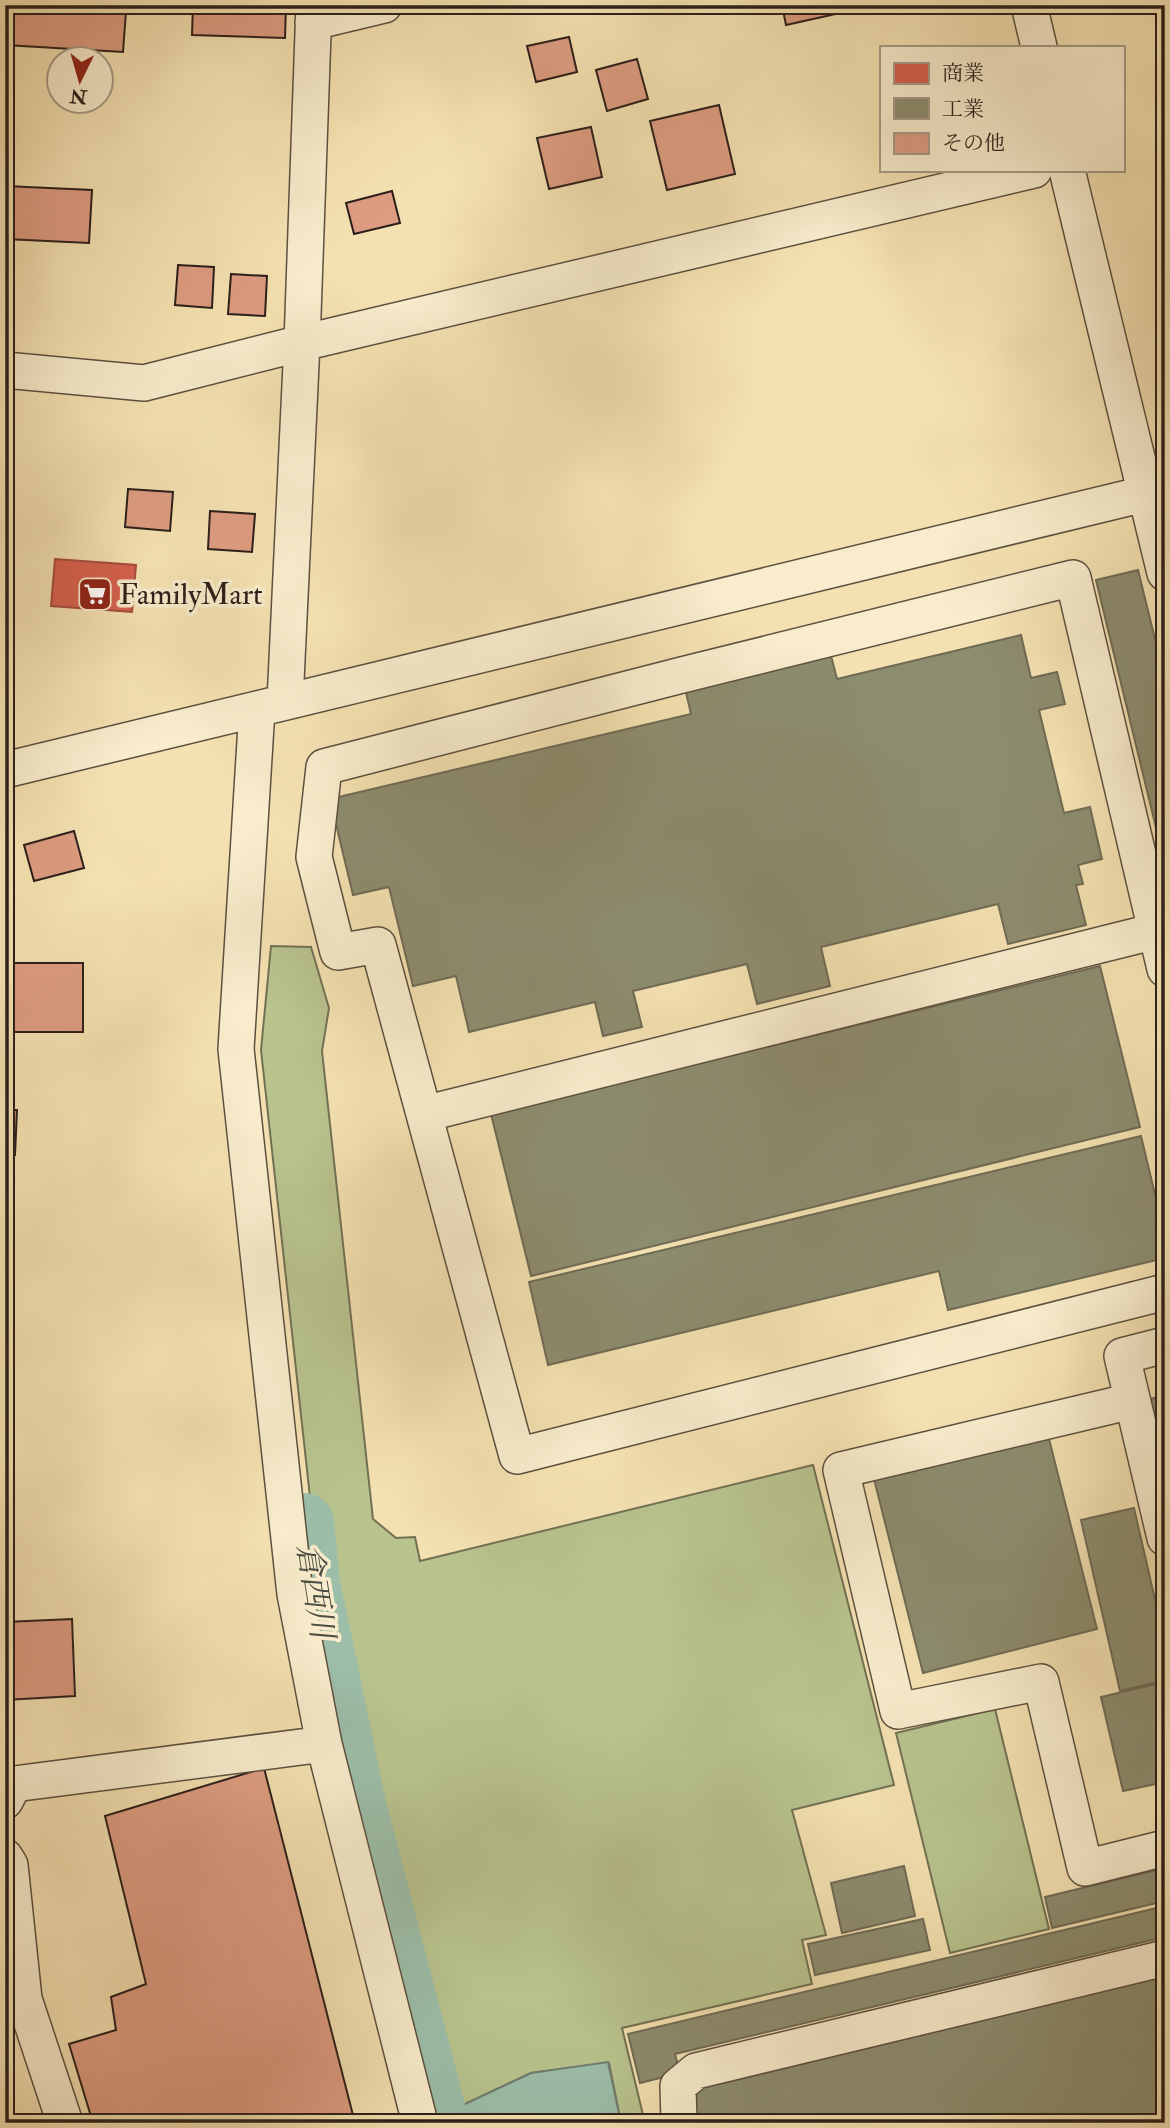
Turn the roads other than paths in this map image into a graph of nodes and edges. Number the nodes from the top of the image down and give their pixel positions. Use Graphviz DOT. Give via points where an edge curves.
graph roads {
  1 [pos="384,5"];
  2 [pos="1029,5"];
  3 [pos="313,13"];
  4 [pos="1039,46"];
  5 [pos="1026,172"];
  6 [pos="1068,172"];
  7 [pos="302,343"];
  8 [pos="5,370"];
  9 [pos="1155,491"];
  10 [pos="1165,573"];
  11 [pos="271,706"];
  12 [pos="5,770"];
  13 [pos="1156,931"];
  14 [pos="1165,969"];
  15 [pos="424,1114"];
  16 [pos="1165,1292"];
  17 [pos="1165,1345"];
  18 [pos="1132,1401"];
  19 [pos="1165,1538"];
  20 [pos="324,1744"];
  21 [pos="5,1801"];
  22 [pos="1165,1848"];
  23 [pos="5,1857"];
  24 [pos="1165,1958"];
  25 [pos="65,2123"];
  26 [pos="420,2123"];
  27 [pos="679,2123"];
  1 -- 3 [label="street"];
  2 -- 4 [label="street"];
  3 -- 7 [label="street"];
  5 -- 7 [label="street"];
  6 -- 9 [label="street"];
  7 -- 8 [label="street" via="144,383"];
  7 -- 11 [label="street"];
  9 -- 10 [label="street"];
  9 -- 11 [label="street"];
  11 -- 12 [label="street"];
  11 -- 20 [label="street" via="236,1049 295,1594"];
  13 -- 14 [label="street"];
  13 -- 15 [label="street"];
  13 -- 15 [label="street" via="1073,578 682,675 324,767 314,857 338,952 378,944"];
  15 -- 16 [label="street" via="517,1455"];
  17 -- 18 [label="street" via="1122,1356"];
  18 -- 19 [label="street"];
  18 -- 22 [label="street" via="841,1470 898,1711 1041,1682 1085,1868"];
  20 -- 21 [label="street" via="14,1784"];
  20 -- 26 [label="street"];
  23 -- 25 [label="street" via="10,1865 24,1999"];
  24 -- 27 [label="street" via="696,2071 678,2086"];
}
